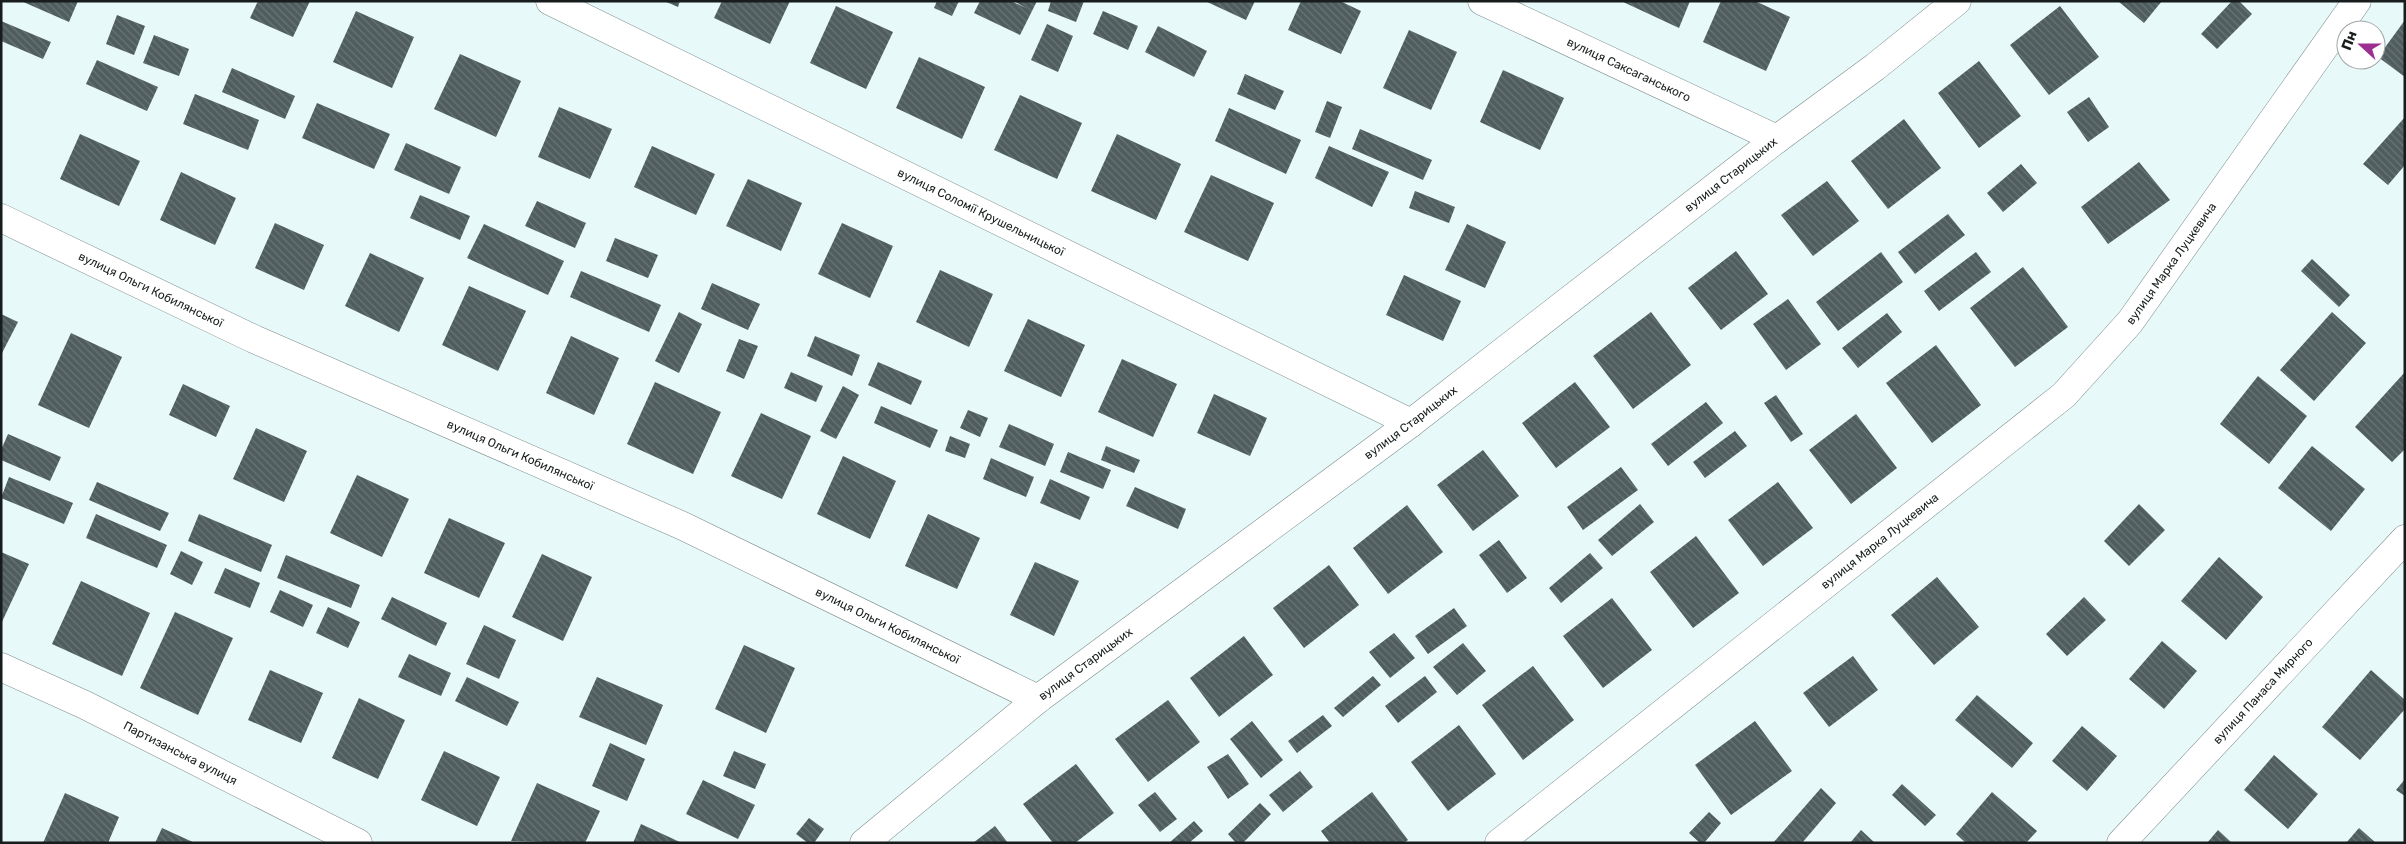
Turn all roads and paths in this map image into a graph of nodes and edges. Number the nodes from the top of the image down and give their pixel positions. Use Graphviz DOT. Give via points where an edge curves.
graph roads {
  1 [pos="550,1"];
  2 [pos="1482,1"];
  3 [pos="1957,1"];
  4 [pos="2357,1"];
  5 [pos="1778,139"];
  6 [pos="1,218"];
  7 [pos="1411,424"];
  8 [pos="2405,540"];
  9 [pos="1,668"];
  10 [pos="1038,699"];
  11 [pos="358,843"];
  12 [pos="864,843"];
  13 [pos="1499,843"];
  14 [pos="2121,843"];
  1 -- 7 [label="street, вулиця Соломії Крушельницької"];
  2 -- 5 [label="street, вулиця Саксаганського"];
  3 -- 5 [label="street, вулиця Старицьких"];
  4 -- 13 [label="street, вулиця Марка Луцкевича" via="2130,322 2064,394"];
  5 -- 7 [label="street, вулиця Старицьких"];
  6 -- 10 [label="street, вулиця Ольги Кобилянської" via="254,339 683,526"];
  7 -- 10 [label="street, вулиця Старицьких"];
  8 -- 14 [label="street, вулиця Панаса Мирного"];
  9 -- 11 [label="street, Партизанська вулиця" via="85,706"];
  10 -- 12 [label="street, вулиця Старицьких"];
}
